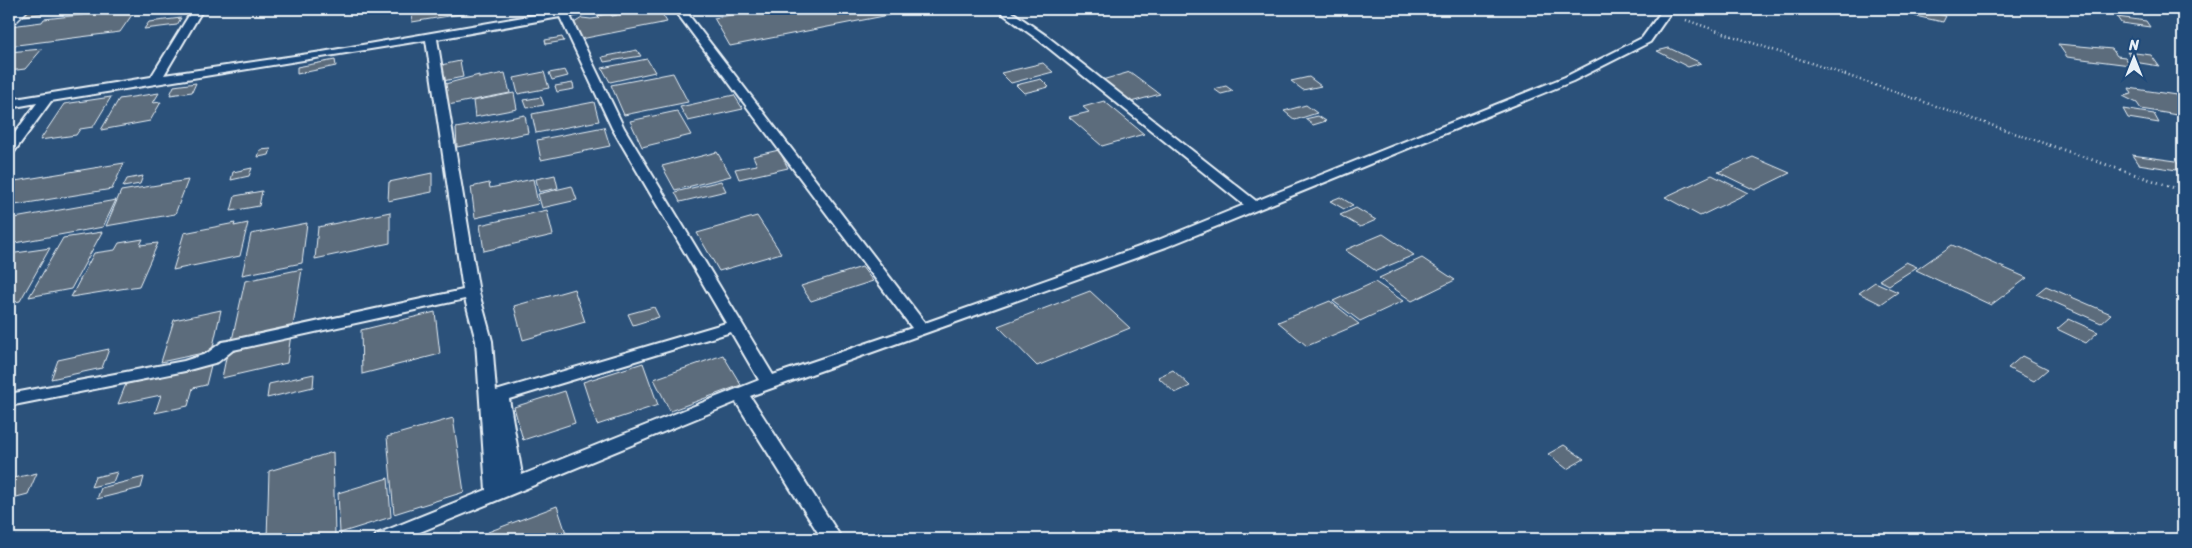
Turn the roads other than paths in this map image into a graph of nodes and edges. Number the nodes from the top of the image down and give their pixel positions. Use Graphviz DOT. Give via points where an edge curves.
graph roads {
  1 [pos="19,9"];
  2 [pos="198,9"];
  3 [pos="589,9"];
  4 [pos="679,9"];
  5 [pos="1001,9"];
  6 [pos="1663,10"];
  7 [pos="563,13"];
  8 [pos="9,18"];
  9 [pos="431,37"];
  10 [pos="155,80"];
  11 [pos="47,98"];
  12 [pos="9,104"];
  13 [pos="9,148"];
  14 [pos="1255,207"];
  15 [pos="471,293"];
  16 [pos="734,326"];
  17 [pos="922,330"];
  18 [pos="769,382"];
  19 [pos="740,394"];
  20 [pos="9,400"];
  21 [pos="514,486"];
  22 [pos="496,493"];
  23 [pos="384,539"];
  24 [pos="832,539"];
  1 -- 8 [label="street"];
  2 -- 10 [label="lane"];
  3 -- 7 [label="lane"];
  4 -- 17 [label="lane"];
  5 -- 14 [label="lane" via="1044,39"];
  6 -- 14 [label="lane" via="1646,40 1569,80"];
  7 -- 9 [label="lane"];
  7 -- 16 [label="lane" via="618,128"];
  9 -- 10 [label="lane"];
  9 -- 15 [label="lane"];
  10 -- 11 [label="lane"];
  11 -- 12 [label="lane"];
  11 -- 13 [label="lane"];
  14 -- 17 [label="lane"];
  15 -- 20 [label="lane" via="228,346 212,358 185,366"];
  15 -- 22 [label="lane" via="484,341"];
  16 -- 18 [label="lane"];
  16 -- 21 [label="lane" via="500,396"];
  17 -- 18 [label="lane"];
  18 -- 19 [label="lane"];
  19 -- 21 [label="lane"];
  19 -- 24 [label="lane"];
  21 -- 22 [label="lane"];
  22 -- 23 [label="lane"];
}
